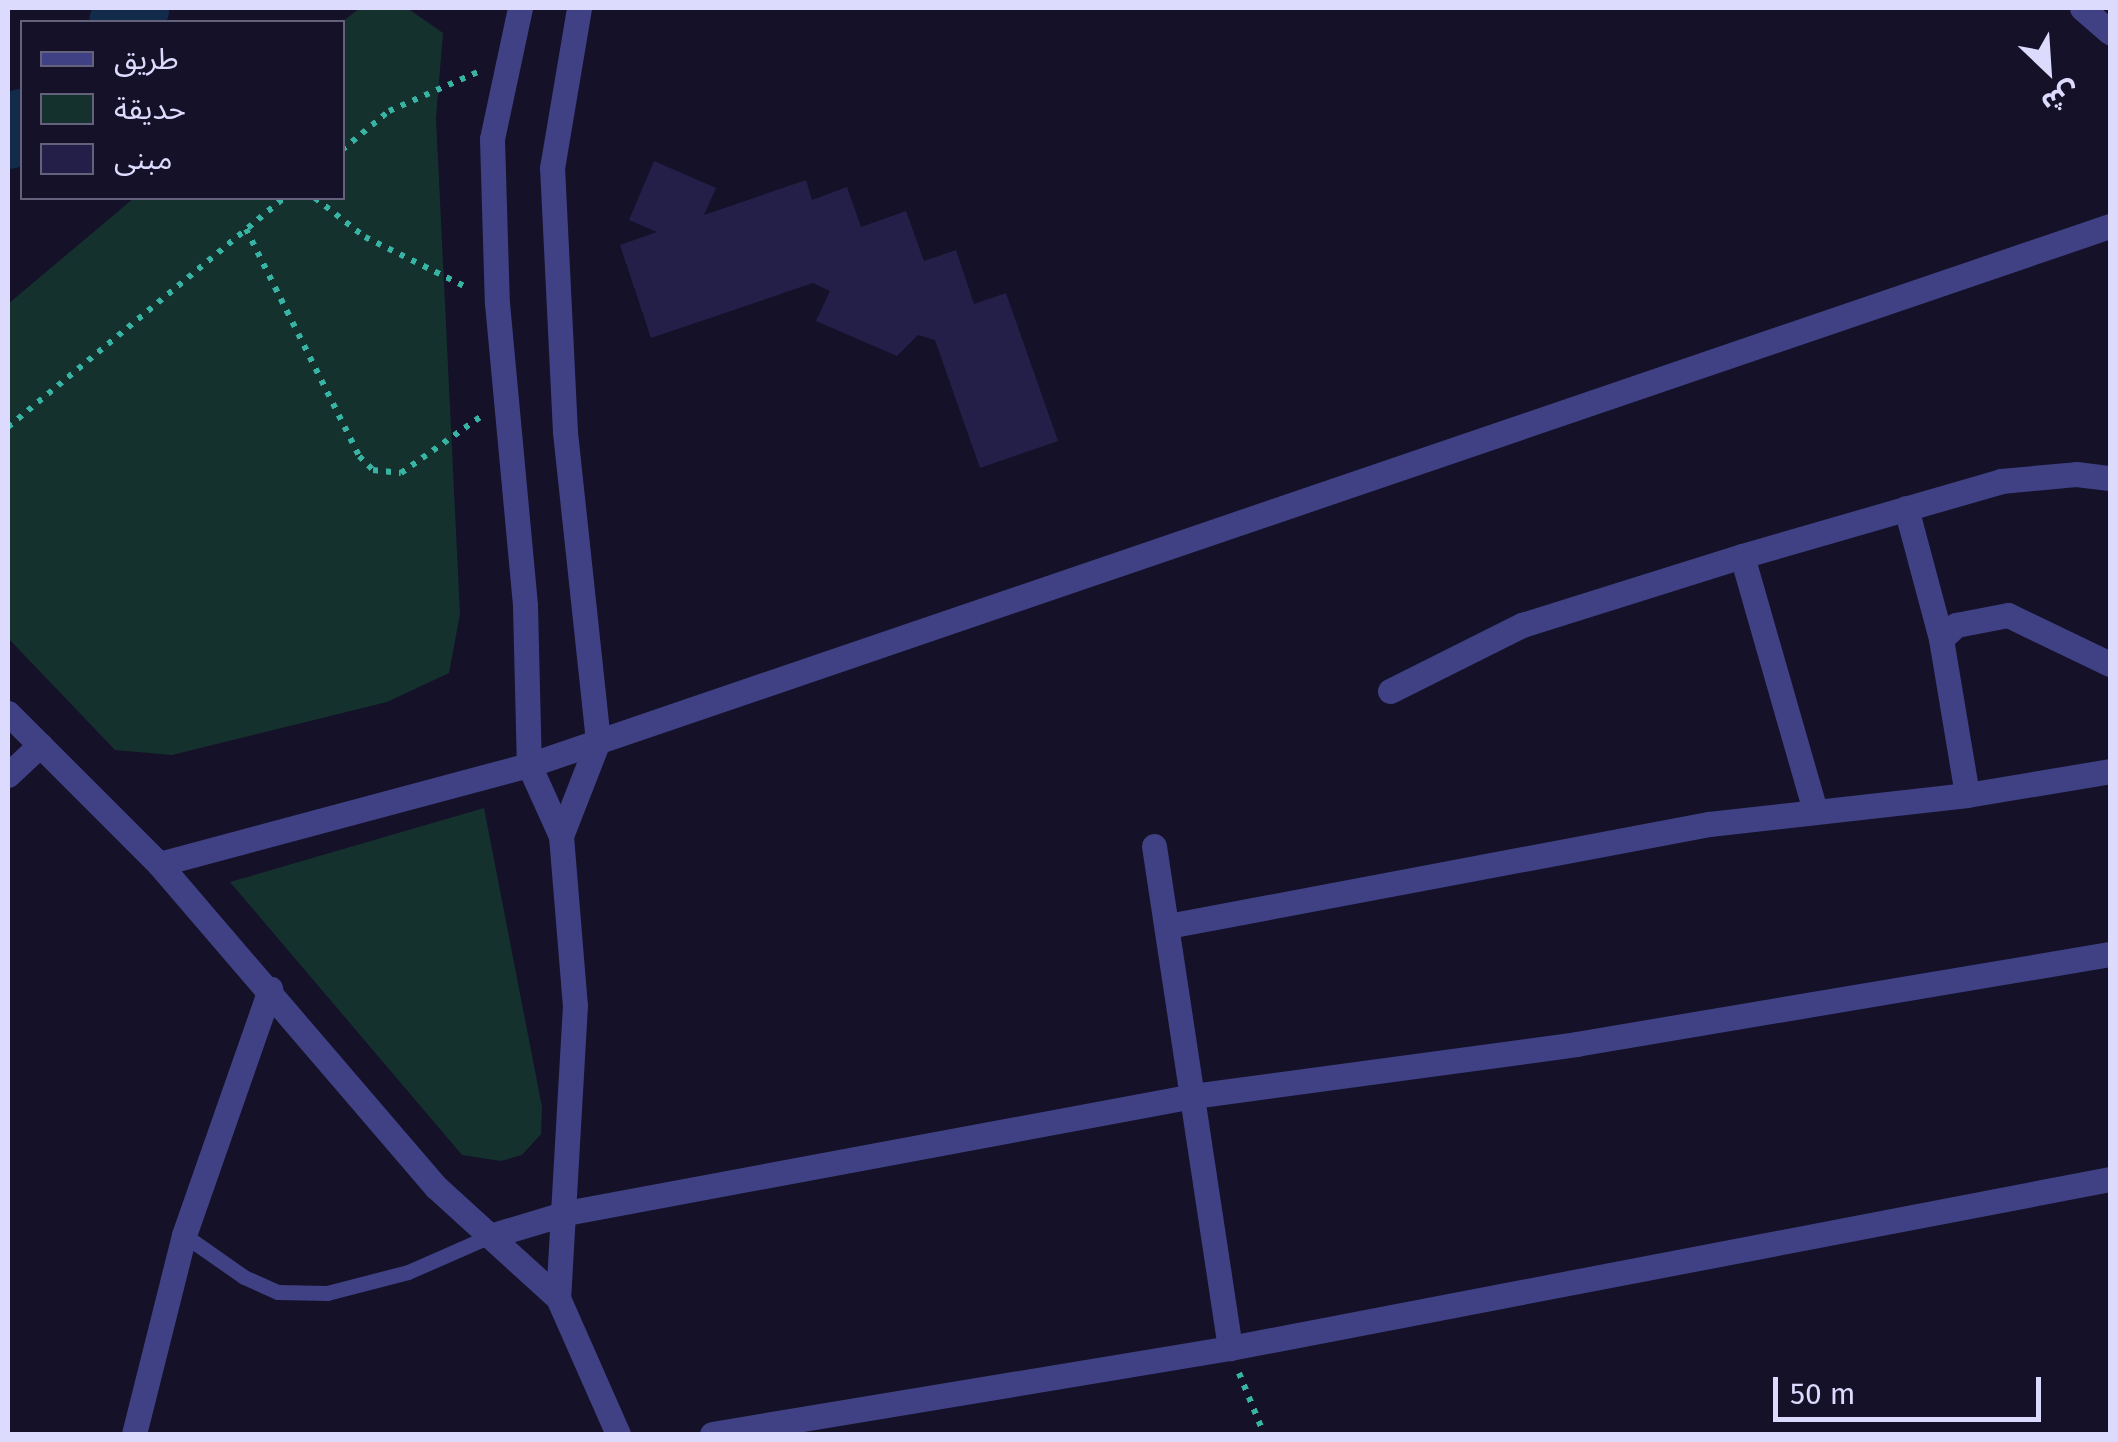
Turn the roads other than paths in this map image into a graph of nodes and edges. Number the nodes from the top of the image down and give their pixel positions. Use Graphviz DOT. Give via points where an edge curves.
graph roads {
  1 [pos="520,8"];
  2 [pos="579,8"];
  3 [pos="2082,8"];
  4 [pos="2110,32"];
  5 [pos="2110,226"];
  6 [pos="2110,478"];
  7 [pos="1906,508"];
  8 [pos="1742,556"];
  9 [pos="1941,639"];
  10 [pos="2110,664"];
  11 [pos="1390,691"];
  12 [pos="8,713"];
  13 [pos="598,741"];
  14 [pos="40,745"];
  15 [pos="529,765"];
  16 [pos="2110,770"];
  17 [pos="8,775"];
  18 [pos="1967,795"];
  19 [pos="1815,811"];
  20 [pos="560,836"];
  21 [pos="1154,846"];
  22 [pos="159,864"];
  23 [pos="1168,926"];
  24 [pos="2110,954"];
  25 [pos="270,989"];
  26 [pos="1193,1096"];
  27 [pos="2110,1180"];
  28 [pos="566,1212"];
  29 [pos="184,1235"];
  30 [pos="490,1236"];
  31 [pos="558,1298"];
  32 [pos="1230,1348"];
  33 [pos="134,1434"];
  34 [pos="618,1434"];
  35 [pos="712,1434"];
  1 -- 15 [label="street" via="492,139 497,302 525,606"];
  2 -- 13 [label="street" via="552,168 567,450"];
  3 -- 4 [label="street"];
  5 -- 13 [label="street"];
  6 -- 7 [label="street" via="2001,481"];
  7 -- 8 [label="street"];
  7 -- 9 [label="street"];
  8 -- 11 [label="street" via="1522,626"];
  8 -- 19 [label="street"];
  9 -- 10 [label="street" via="1956,624 2008,615"];
  9 -- 18 [label="street"];
  12 -- 14 [label="street"];
  13 -- 15 [label="street"];
  13 -- 20 [label="street"];
  14 -- 17 [label="street"];
  14 -- 22 [label="street"];
  15 -- 20 [label="street"];
  15 -- 22 [label="street"];
  16 -- 18 [label="street"];
  18 -- 19 [label="street"];
  19 -- 23 [label="street" via="1690,827"];
  20 -- 28 [label="street" via="574,1004"];
  21 -- 23 [label="street"];
  22 -- 25 [label="street"];
  23 -- 26 [label="street"];
  24 -- 26 [label="street" via="1576,1044"];
  25 -- 29 [label="street"];
  25 -- 30 [label="street" via="436,1187"];
  26 -- 28 [label="street"];
  26 -- 32 [label="street"];
  27 -- 32 [label="street"];
  28 -- 30 [label="street"];
  28 -- 31 [label="street"];
  29 -- 30 [label="lane" via="244,1278 278,1292 327,1293 408,1272"];
  29 -- 33 [label="street"];
  30 -- 31 [label="street"];
  31 -- 34 [label="street"];
  32 -- 35 [label="street"];
}
